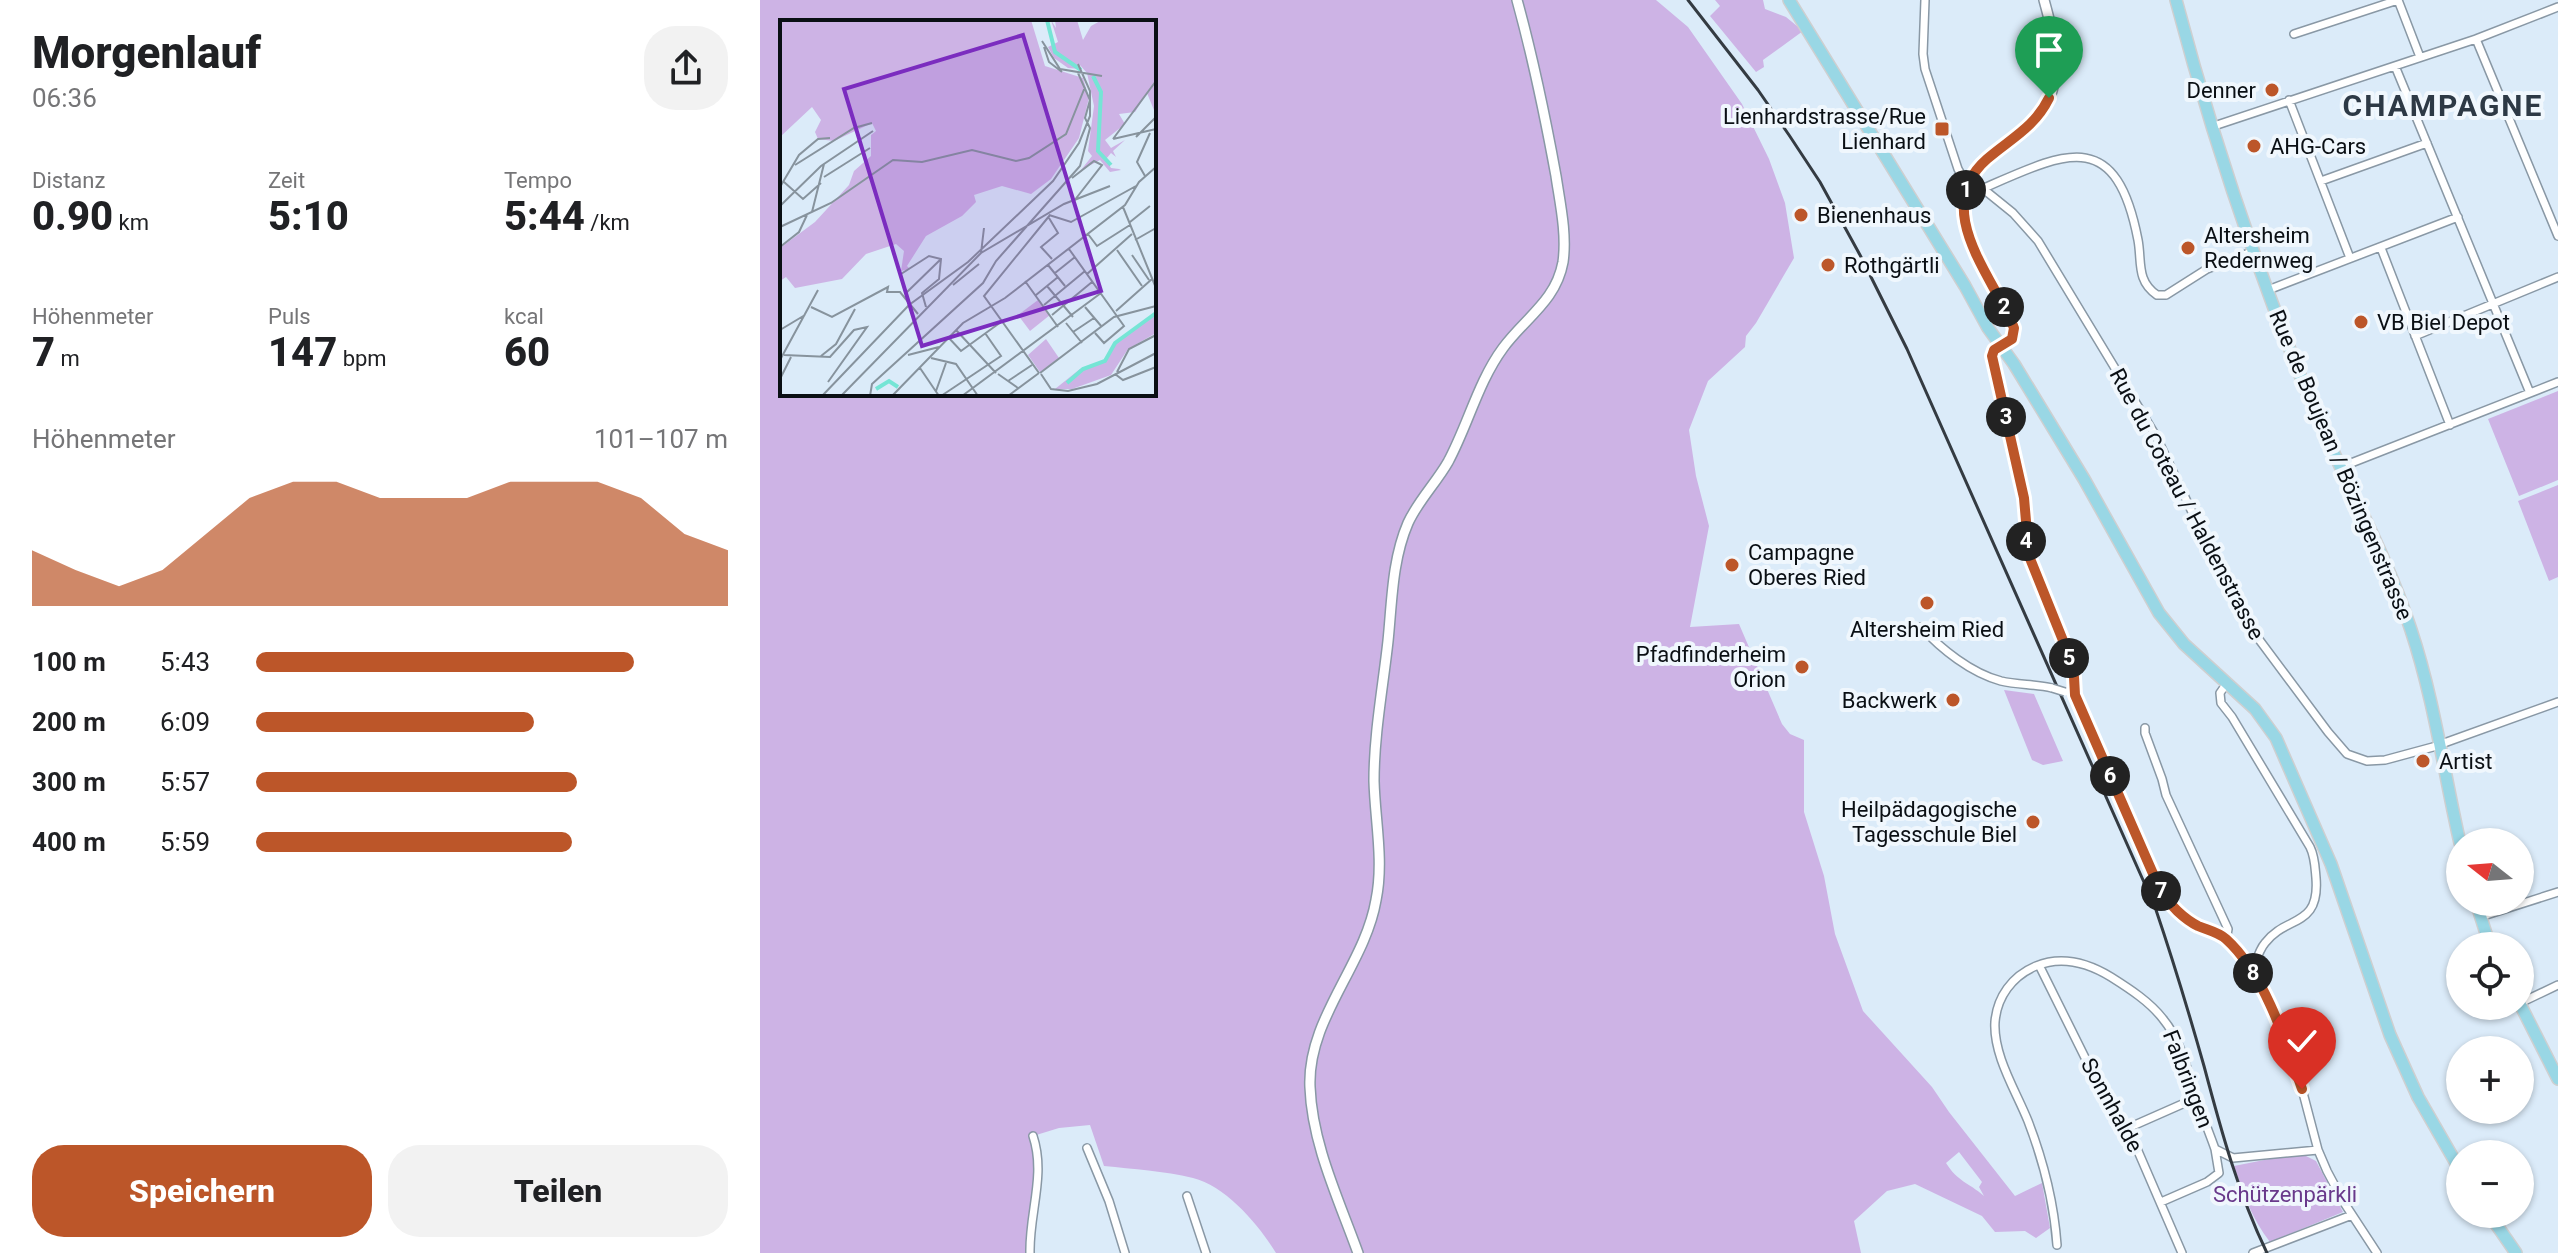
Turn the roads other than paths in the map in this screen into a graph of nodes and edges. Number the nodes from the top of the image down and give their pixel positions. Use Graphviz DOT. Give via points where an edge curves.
graph roads {
  1 [pos="1517,0"];
  2 [pos="1789,0"];
  3 [pos="1925,0"];
  4 [pos="2044,0"];
  5 [pos="2176,0"];
  6 [pos="2398,0"];
  7 [pos="2557,10"];
  8 [pos="2294,34"];
  9 [pos="2476,39"];
  10 [pos="2420,57"];
  11 [pos="2395,66"];
  12 [pos="2289,100"];
  13 [pos="2211,127"];
  14 [pos="2427,143"];
  15 [pos="1970,180"];
  16 [pos="2321,181"];
  17 [pos="1984,188"];
  18 [pos="2458,217"];
  19 [pos="2558,236"];
  20 [pos="2381,248"];
  21 [pos="2254,251"];
  22 [pos="2350,258"];
  23 [pos="2558,277"];
  24 [pos="2268,290"];
  25 [pos="2493,304"];
  26 [pos="2415,336"];
  27 [pos="2000,345"];
  28 [pos="2558,382"];
  29 [pos="2530,393"];
  30 [pos="2450,425"];
  31 [pos="2341,467"];
  32 [pos="1921,627"];
  33 [pos="2227,683"];
  34 [pos="2075,695"];
  35 [pos="2557,704"];
  36 [pos="2145,728"];
  37 [pos="2439,744"];
  38 [pos="2457,828"];
  39 [pos="2558,892"];
  40 [pos="2480,917"];
  41 [pos="2485,932"];
  42 [pos="2226,940"];
  43 [pos="2039,965"];
  44 [pos="2252,973"];
  45 [pos="2558,985"];
  46 [pos="2534,997"];
  47 [pos="2528,1020"];
  48 [pos="2556,1072"];
  49 [pos="2196,1098"];
  50 [pos="2128,1128"];
  51 [pos="1033,1136"];
  52 [pos="2446,1146"];
  53 [pos="1087,1148"];
  54 [pos="2215,1149"];
  55 [pos="2318,1150"];
  56 [pos="2233,1158"];
  57 [pos="2219,1173"];
  58 [pos="1187,1196"];
  59 [pos="2161,1202"];
  60 [pos="2352,1215"];
  61 [pos="2499,1228"];
  62 [pos="2057,1245"];
  63 [pos="1030,1253"];
  64 [pos="1125,1253"];
  65 [pos="1206,1253"];
  66 [pos="1358,1253"];
  67 [pos="2182,1253"];
  68 [pos="2253,1253"];
  69 [pos="2377,1253"];
  70 [pos="2516,1253"];
  1 -- 66 [label="street" via="1560,200 1563,264 1545,304 1488,372 1448,463 1408,522 1395,567 1374,775 1378,891 1366,936 1318,1038 1310,1075 1314,1124"];
  2 -- 27 [label="main road"];
  3 -- 15 [label="street" via="1925,69 1958,169"];
  4 -- 15 [label="street" via="2056,60 2049,98 2034,121"];
  5 -- 13 [label="main road, Rue de Boujean / Bözingenstrasse"];
  6 -- 8 [label="street"];
  6 -- 10 [label="street"];
  7 -- 9 [label="street"];
  9 -- 10 [label="street"];
  9 -- 19 [label="street"];
  10 -- 11 [label="street"];
  11 -- 12 [label="street"];
  11 -- 14 [label="street"];
  12 -- 13 [label="street"];
  12 -- 16 [label="street"];
  13 -- 21 [label="main road, Rue de Boujean / Bözingenstrasse"];
  14 -- 16 [label="street"];
  14 -- 18 [label="street"];
  15 -- 17 [label="street, Rue du Coteau / Haldenstrasse"];
  15 -- 27 [label="street" via="1963,206 1966,229 2014,328 2012,339"];
  16 -- 22 [label="street"];
  17 -- 21 [label="street" via="2043,162 2100,162 2123,188 2141,274 2157,295"];
  17 -- 37 [label="street, Rue du Coteau / Haldenstrasse" via="2038,241 2156,436 2249,626 2337,744 2367,761"];
  18 -- 20 [label="street"];
  18 -- 25 [label="street"];
  20 -- 22 [label="street"];
  20 -- 26 [label="street"];
  21 -- 24 [label="main road, Rue de Boujean / Bözingenstrasse"];
  22 -- 24 [label="street"];
  23 -- 25 [label="street"];
  24 -- 31 [label="main road, Rue de Boujean / Bözingenstrasse"];
  25 -- 26 [label="street"];
  25 -- 29 [label="street"];
  26 -- 30 [label="street"];
  27 -- 33 [label="main road" via="2159,613"];
  27 -- 34 [label="street" via="1992,356 2024,498 2027,547 2066,648"];
  28 -- 29 [label="street"];
  29 -- 30 [label="street"];
  30 -- 31 [label="street"];
  31 -- 37 [label="main road, Rue de Boujean / Bözingenstrasse" via="2404,609"];
  32 -- 34 [label="street, bridge" via="1937,644 1988,677"];
  33 -- 44 [label="street" via="2221,703 2315,861 2313,906 2271,936"];
  33 -- 52 [label="main road" via="2263,718 2282,750 2335,875 2390,1035"];
  34 -- 42 [label="street" via="2161,892 2195,924"];
  35 -- 37 [label="street, Rue du Coteau / Haldenstrasse"];
  36 -- 42 [label="street" via="2166,795 2228,929"];
  37 -- 38 [label="main road, Rue de Boujean / Bözingenstrasse"];
  39 -- 40 [label="street"];
  40 -- 41 [label="main road"];
  42 -- 44 [label="street"];
  43 -- 49 [label="street, Falbringen" via="2080,962 2147,1003 2176,1039"];
  43 -- 50 [label="street, Sonnhalde" via="2116,1120"];
  43 -- 62 [label="street" via="2005,992 1995,1034 2039,1153"];
  44 -- 55 [label="street" via="2283,1032"];
  45 -- 46 [label="street"];
  47 -- 48 [label="main road"];
  49 -- 50 [label="street"];
  49 -- 54 [label="street, Falbringen"];
  50 -- 59 [label="street, Sonnhalde"];
  51 -- 63 [label="street" via="1039,1175"];
  53 -- 64 [label="street"];
  54 -- 56 [label="street, Falbringen"];
  54 -- 57 [label="street"];
  55 -- 56 [label="street"];
  55 -- 60 [label="street"];
  56 -- 57 [label="street"];
  57 -- 59 [label="street"];
  58 -- 65 [label="street"];
  59 -- 67 [label="street, Sonnhalde"];
  60 -- 68 [label="street"];
  60 -- 69 [label="street"];
  61 -- 70 [label="main road"];
}
